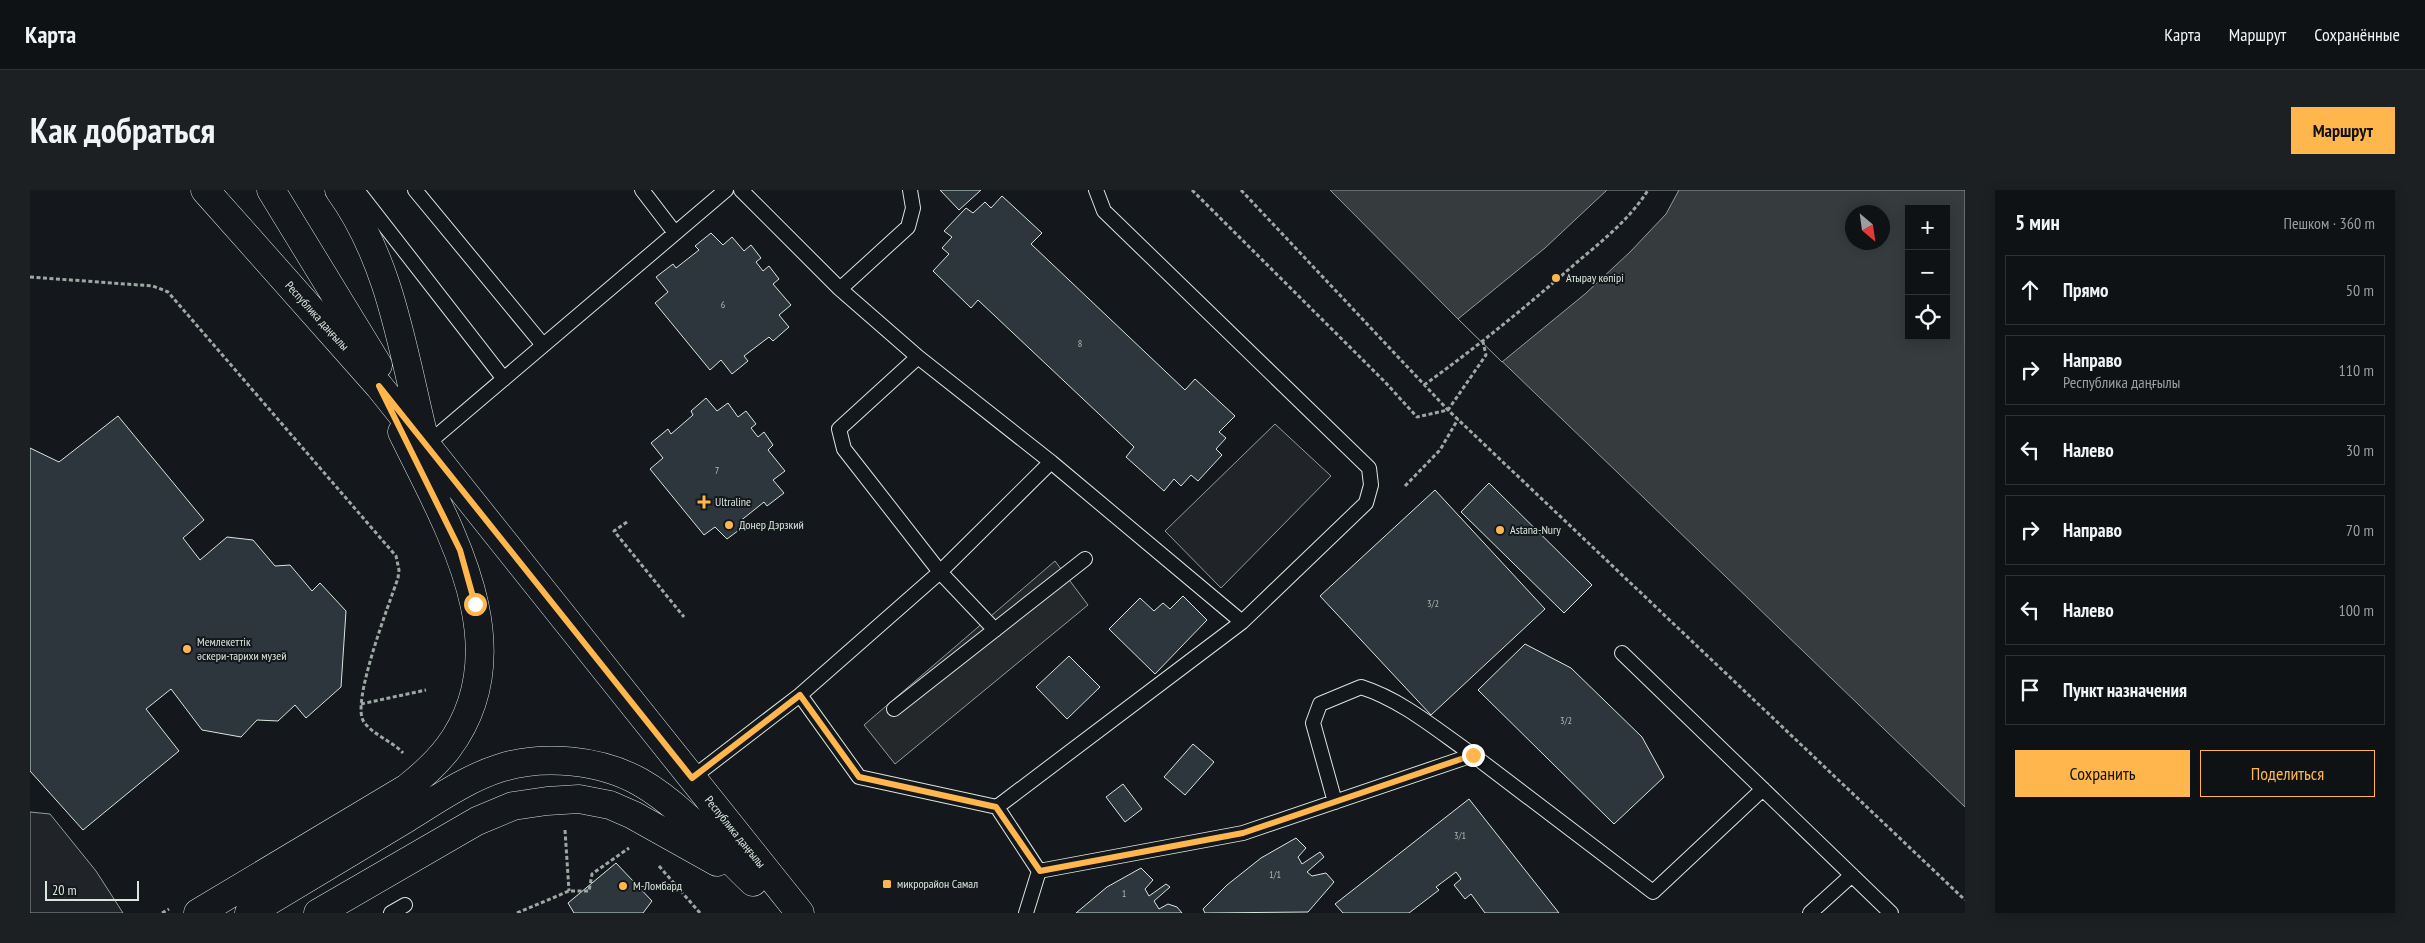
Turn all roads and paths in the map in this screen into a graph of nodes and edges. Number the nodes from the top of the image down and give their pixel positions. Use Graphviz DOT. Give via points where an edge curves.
graph roads {
  1 [pos="205,190"];
  2 [pos="271,190"];
  3 [pos="339,190"];
  4 [pos="357,190"];
  5 [pos="415,190"];
  6 [pos="642,190"];
  7 [pos="726,190"];
  8 [pos="741,190"];
  9 [pos="910,190"];
  10 [pos="1096,190"];
  11 [pos="1192,190"];
  12 [pos="1241,190"];
  13 [pos="1648,190"];
  14 [pos="675,233"];
  15 [pos="30,277"];
  16 [pos="840,289"];
  17 [pos="1483,342"];
  18 [pos="543,345"];
  19 [pos="918,357"];
  20 [pos="504,379"];
  21 [pos="1424,385"];
  22 [pos="379,386"];
  23 [pos="1448,410"];
  24 [pos="1458,419"];
  25 [pos="426,446"];
  26 [pos="1051,462"];
  27 [pos="1405,486"];
  28 [pos="627,522"];
  29 [pos="1085,559"];
  30 [pos="940,572"];
  31 [pos="684,617"];
  32 [pos="1242,622"];
  33 [pos="995,630"];
  34 [pos="1622,653"];
  35 [pos="426,690"];
  36 [pos="800,695"];
  37 [pos="894,709"];
  38 [pos="1473,755"];
  39 [pos="692,778"];
  40 [pos="1763,789"];
  41 [pos="1335,802"];
  42 [pos="996,807"];
  43 [pos="565,830"];
  44 [pos="637,846"];
  45 [pos="657,863"];
  46 [pos="1040,871"];
  47 [pos="1852,875"];
  48 [pos="753,882"];
  49 [pos="569,891"];
  50 [pos="1965,900"];
  51 [pos="405,905"];
  52 [pos="198,913"];
  53 [pos="249,913"];
  54 [pos="318,913"];
  55 [pos="391,913"];
  56 [pos="517,913"];
  57 [pos="700,913"];
  58 [pos="788,913"];
  59 [pos="800,913"];
  60 [pos="1026,913"];
  61 [pos="1810,913"];
  62 [pos="1891,913"];
  1 -- 22 [label="main road, Республика даңғылы"];
  2 -- 25 [label="main road, Республика даңғылы"];
  3 -- 25 [label="main road" via="354,210 384,274"];
  4 -- 20 [label="lane"];
  5 -- 18 [label="lane"];
  6 -- 14 [label="lane"];
  7 -- 14 [label="lane"];
  8 -- 16 [label="lane"];
  9 -- 16 [label="lane" via="914,208 908,227"];
  10 -- 32 [label="lane" via="1104,211 1369,468 1371,485 1366,503"];
  11 -- 23 [label="path" via="1417,417"];
  12 -- 21 [label="path"];
  13 -- 17 [label="path" via="1632,212 1592,250"];
  14 -- 18 [label="lane"];
  15 -- 35 [label="path" via="153,286 174,297 396,556 398,578 362,686 361,704"];
  16 -- 19 [label="lane"];
  17 -- 21 [label="path"];
  17 -- 23 [label="path" via="1486,355"];
  18 -- 20 [label="lane"];
  19 -- 26 [label="lane"];
  19 -- 30 [label="lane" via="839,429 844,449"];
  20 -- 25 [label="lane"];
  21 -- 23 [label="path"];
  22 -- 25 [label="main road, Республика даңғылы"];
  22 -- 52 [label="main road" via="460,550 480,634 480,660 469,710 448,748 408,788"];
  23 -- 24 [label="path"];
  24 -- 27 [label="path" via="1440,450"];
  24 -- 50 [label="path"];
  25 -- 39 [label="main road, Республика даңғылы"];
  26 -- 30 [label="lane"];
  26 -- 32 [label="lane"];
  28 -- 31 [label="path" via="614,531"];
  29 -- 33 [label="lane"];
  30 -- 33 [label="lane"];
  30 -- 36 [label="lane"];
  32 -- 42 [label="lane"];
  33 -- 37 [label="lane"];
  34 -- 40 [label="lane"];
  36 -- 39 [label="lane"];
  36 -- 42 [label="lane" via="859,777"];
  38 -- 40 [label="lane" via="1654,892"];
  38 -- 41 [label="lane"];
  38 -- 41 [label="lane" via="1401,705 1361,687 1320,704 1313,723"];
  39 -- 59 [label="main road, Республика даңғылы"];
  40 -- 47 [label="lane"];
  41 -- 46 [label="lane" via="1243,833"];
  42 -- 46 [label="lane"];
  43 -- 49 [label="path"];
  44 -- 49 [label="path" via="628,848 592,874 589,891"];
  45 -- 57 [label="path"];
  46 -- 60 [label="lane"];
  47 -- 61 [label="lane"];
  47 -- 62 [label="lane"];
  48 -- 53 [label="main road" via="663,797 638,781 577,762 543,761 486,773"];
  48 -- 54 [label="main road" via="610,805 579,799 546,801 513,806 477,821"];
  48 -- 58 [label="main road"];
  49 -- 56 [label="path"];
  51 -- 55 [label="lane"];
}
